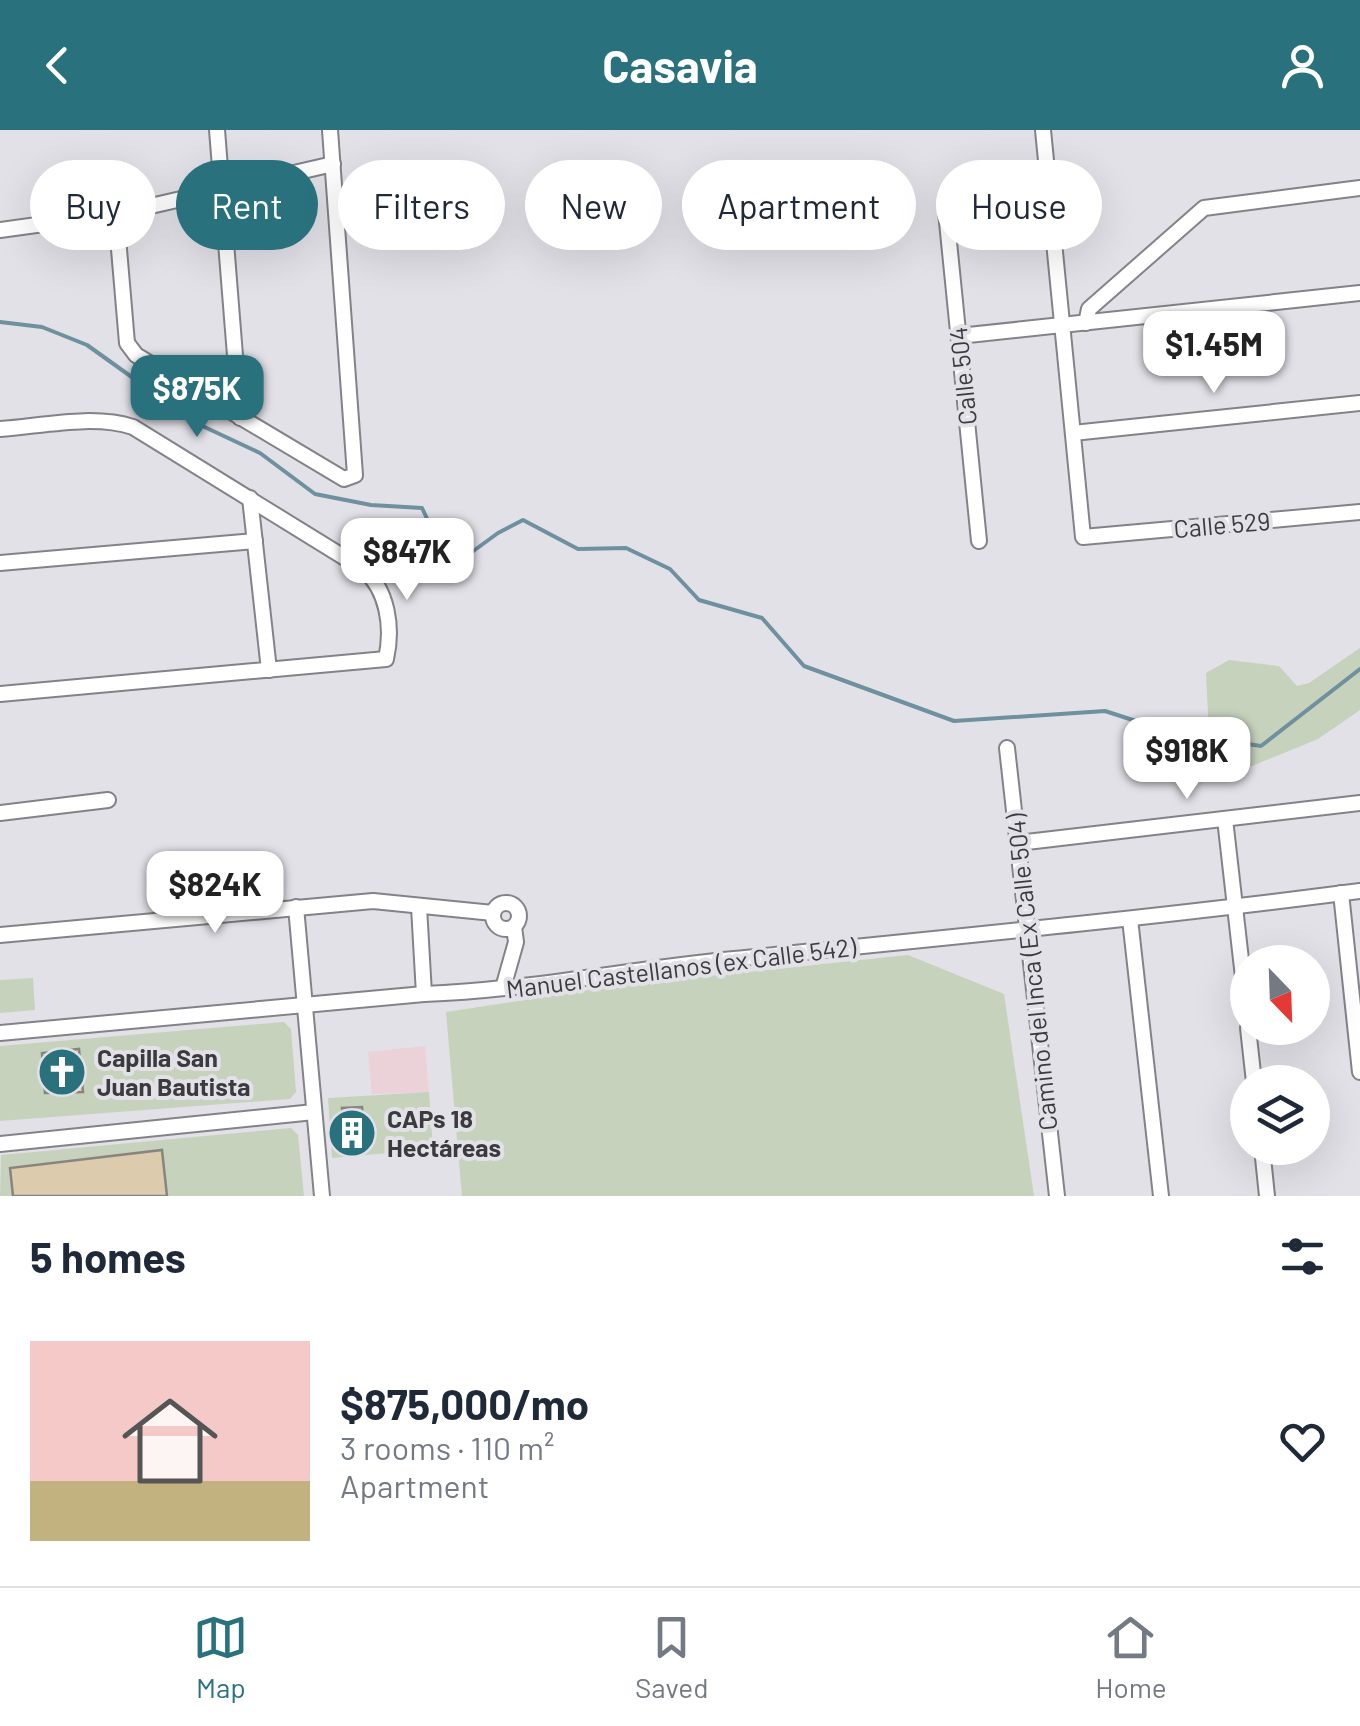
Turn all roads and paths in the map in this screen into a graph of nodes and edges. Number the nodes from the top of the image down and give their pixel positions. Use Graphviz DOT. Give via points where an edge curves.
graph roads {
  1 [pos="217,130"];
  2 [pos="330,130"];
  3 [pos="1043,130"];
  4 [pos="220,160"];
  5 [pos="333,164"];
  6 [pos="318,167"];
  7 [pos="1360,188"];
  8 [pos="30,226"];
  9 [pos="0,230"];
  10 [pos="119,250"];
  11 [pos="228,250"];
  12 [pos="950,250"];
  13 [pos="1360,294"];
  14 [pos="1086,323"];
  15 [pos="1062,326"];
  16 [pos="959,336"];
  17 [pos="1360,403"];
  18 [pos="240,418"];
  19 [pos="0,429"];
  20 [pos="1073,433"];
  21 [pos="250,498"];
  22 [pos="1360,512"];
  23 [pos="255,541"];
  24 [pos="979,541"];
  25 [pos="0,563"];
  26 [pos="269,670"];
  27 [pos="0,694"];
  28 [pos="1008,748"];
  29 [pos="108,800"];
  30 [pos="1360,804"];
  31 [pos="0,812"];
  32 [pos="1225,819"];
  33 [pos="1018,843"];
  34 [pos="1360,891"];
  35 [pos="1340,893"];
  36 [pos="296,906"];
  37 [pos="1234,906"];
  38 [pos="425,908"];
  39 [pos="493,913"];
  40 [pos="1130,918"];
  41 [pos="514,927"];
  42 [pos="1026,932"];
  43 [pos="0,934"];
  44 [pos="1239,945"];
  45 [pos="503,988"];
  46 [pos="424,994"];
  47 [pos="305,1006"];
  48 [pos="0,1033"];
  49 [pos="1360,1072"];
  50 [pos="314,1112"];
  51 [pos="0,1144"];
  52 [pos="1264,1165"];
  53 [pos="322,1196"];
  54 [pos="1057,1196"];
  55 [pos="1160,1196"];
  56 [pos="1267,1196"];
  1 -- 4 [label="street"];
  2 -- 5 [label="street"];
  3 -- 15 [label="street"];
  5 -- 6 [label="street"];
  5 -- 18 [label="street" via="355,474 344,479"];
  7 -- 14 [label="street" via="1204,208 1090,310"];
  8 -- 9 [label="street"];
  10 -- 18 [label="street" via="127,343 136,355"];
  11 -- 18 [label="street"];
  12 -- 16 [label="street, Calle 504"];
  13 -- 14 [label="street"];
  14 -- 15 [label="street"];
  15 -- 16 [label="street"];
  15 -- 20 [label="street"];
  16 -- 24 [label="street, Calle 504"];
  17 -- 20 [label="street"];
  19 -- 21 [label="street" via="117,422"];
  20 -- 22 [label="street, Calle 529" via="1083,537"];
  21 -- 23 [label="street"];
  21 -- 26 [label="street" via="364,568 384,595 386,659"];
  23 -- 25 [label="street"];
  23 -- 26 [label="street"];
  26 -- 27 [label="street"];
  28 -- 33 [label="street, Camino del Inca (Ex Calle 504)"];
  29 -- 31 [label="street"];
  30 -- 32 [label="street"];
  32 -- 33 [label="street"];
  32 -- 37 [label="street"];
  33 -- 42 [label="street, Camino del Inca (Ex Calle 504)"];
  34 -- 35 [label="street, Manuel Castellanos (ex Calle 542)"];
  35 -- 37 [label="street, Manuel Castellanos (ex Calle 542)"];
  35 -- 49 [label="street"];
  36 -- 38 [label="street" via="373,901"];
  36 -- 43 [label="street"];
  36 -- 47 [label="street"];
  37 -- 40 [label="street, Manuel Castellanos (ex Calle 542)"];
  37 -- 44 [label="street"];
  38 -- 39 [label="street"];
  38 -- 46 [label="street"];
  39 -- 41 [label="street" via="501,928"];
  39 -- 41 [label="street" via="501,904 514,904 520,916"];
  40 -- 42 [label="street, Manuel Castellanos (ex Calle 542)"];
  40 -- 55 [label="street"];
  41 -- 45 [label="street"];
  42 -- 45 [label="street, Manuel Castellanos (ex Calle 542)"];
  42 -- 54 [label="street, Camino del Inca (Ex Calle 504)"];
  45 -- 46 [label="street, Manuel Castellanos (ex Calle 542)"];
  46 -- 47 [label="street, Manuel Castellanos (ex Calle 542)"];
  47 -- 48 [label="street, Manuel Castellanos (ex Calle 542)"];
  47 -- 50 [label="street"];
  50 -- 51 [label="street"];
  50 -- 53 [label="street"];
  52 -- 56 [label="street"];
}
